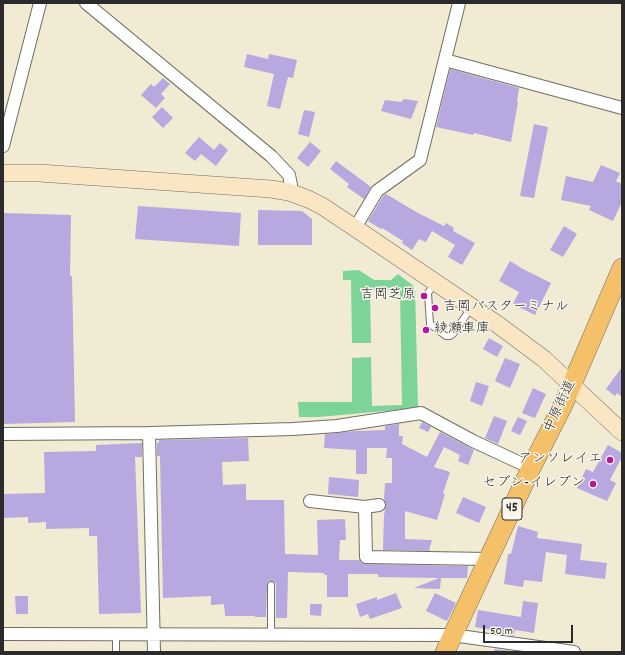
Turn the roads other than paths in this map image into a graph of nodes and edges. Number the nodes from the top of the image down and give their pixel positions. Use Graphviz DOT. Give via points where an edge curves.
graph roads {
  1 [pos="40,3"];
  2 [pos="86,3"];
  3 [pos="459,3"];
  4 [pos="445,60"];
  5 [pos="622,108"];
  6 [pos="3,146"];
  7 [pos="3,173"];
  8 [pos="289,192"];
  9 [pos="355,228"];
  10 [pos="622,268"];
  11 [pos="435,282"];
  12 [pos="472,307"];
  13 [pos="572,384"];
  14 [pos="622,432"];
  15 [pos="149,433"];
  16 [pos="3,434"];
  17 [pos="531,468"];
  18 [pos="310,501"];
  19 [pos="379,505"];
  20 [pos="365,507"];
  21 [pos="488,559"];
  22 [pos="271,585"];
  23 [pos="3,634"];
  24 [pos="116,634"];
  25 [pos="154,634"];
  26 [pos="272,634"];
  27 [pos="452,634"];
  28 [pos="116,652"];
  29 [pos="154,652"];
  30 [pos="445,652"];
  31 [pos="574,652"];
  1 -- 6 [label="street"];
  2 -- 8 [label="street" via="271,156 289,175"];
  3 -- 4 [label="street"];
  4 -- 5 [label="street"];
  4 -- 9 [label="street" via="420,160 378,191"];
  7 -- 8 [label="street" via="242,186"];
  8 -- 9 [label="street" via="322,206"];
  9 -- 11 [label="street"];
  10 -- 13 [label="main road, 中原街道 / 45"];
  11 -- 12 [label="street"];
  11 -- 12 [label="lane" via="428,293 430,324 446,336 453,334"];
  12 -- 13 [label="street" via="544,359"];
  13 -- 14 [label="street"];
  13 -- 17 [label="main road, 中原街道 / 45"];
  15 -- 16 [label="street"];
  15 -- 17 [label="street" via="337,426 421,413"];
  15 -- 25 [label="street"];
  17 -- 21 [label="main road, 中原街道 / 45"];
  18 -- 20 [label="street"];
  19 -- 20 [label="street"];
  20 -- 21 [label="street" via="366,557"];
  21 -- 27 [label="main road, 中原街道 / 45"];
  22 -- 26 [label="lane"];
  23 -- 24 [label="street"];
  24 -- 25 [label="street"];
  24 -- 28 [label="lane"];
  25 -- 26 [label="street"];
  25 -- 29 [label="street"];
  26 -- 27 [label="street"];
  27 -- 30 [label="main road, 中原街道 / 45"];
  27 -- 31 [label="street"];
}
